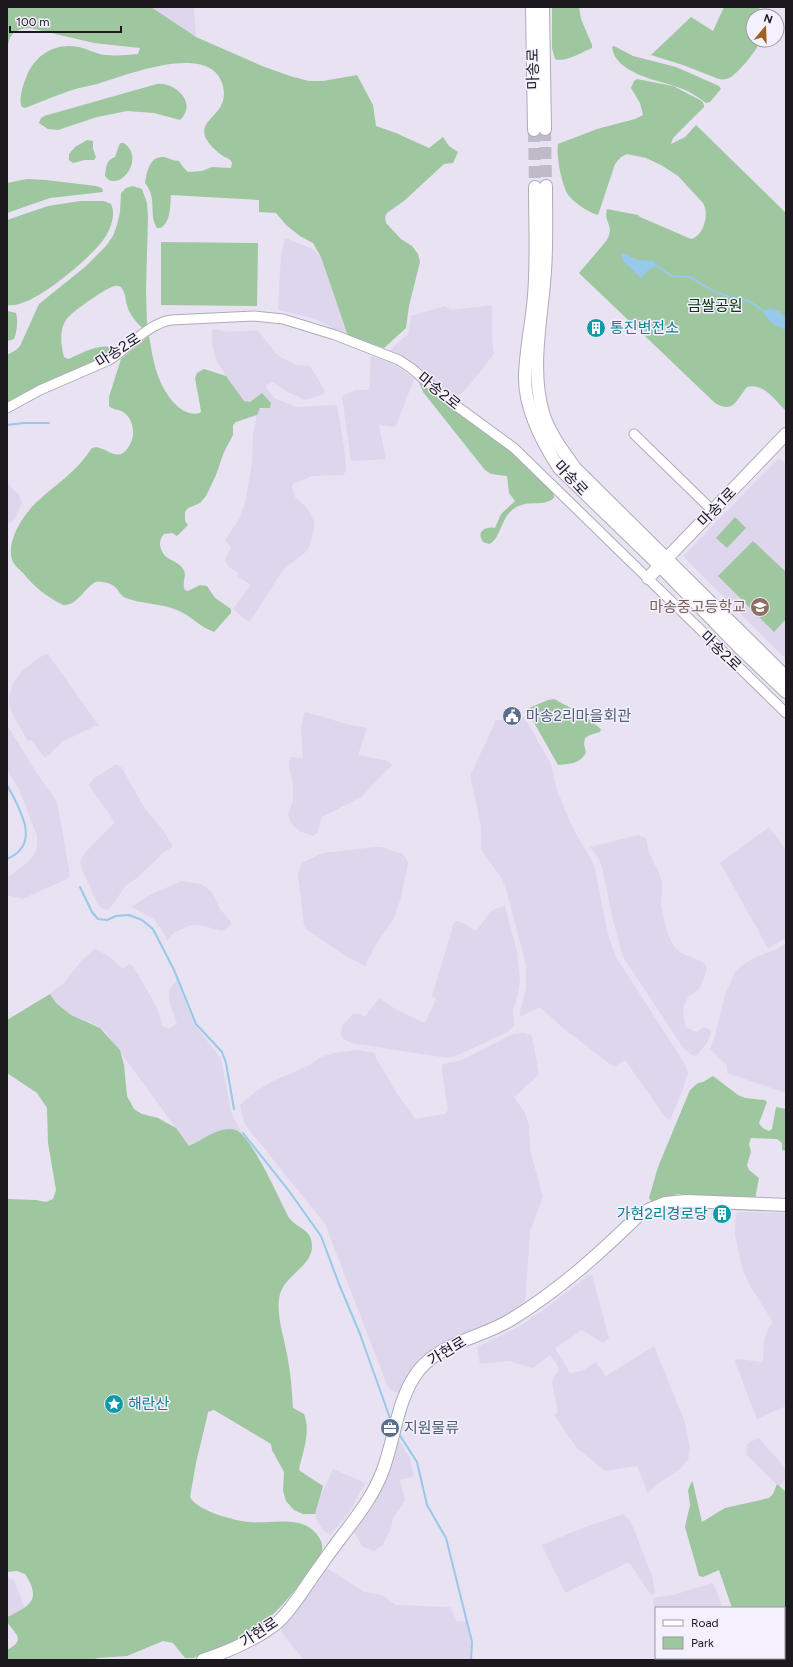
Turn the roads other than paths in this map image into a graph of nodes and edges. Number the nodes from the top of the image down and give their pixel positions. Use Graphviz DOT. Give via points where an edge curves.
graph roads {
  1 [pos="532,7"];
  2 [pos="543,7"];
  3 [pos="540,186"];
  4 [pos="7,408"];
  5 [pos="634,434"];
  6 [pos="786,434"];
  7 [pos="713,511"];
  8 [pos="663,562"];
  9 [pos="648,578"];
  10 [pos="786,677"];
  11 [pos="786,692"];
  12 [pos="786,713"];
  13 [pos="786,1205"];
  14 [pos="203,1660"];
  1 -- 2 [label="street, 마송로" via="539,130"];
  3 -- 8 [label="street, 마송로" via="546,269 537,380 543,413 556,441 575,468"];
  4 -- 9 [label="street, 마송2로" via="40,390 108,360 151,328 165,321 254,316 304,324 399,360 411,368 447,399 514,448"];
  5 -- 7 [label="street"];
  6 -- 7 [label="street, 마송1로"];
  7 -- 8 [label="street, 마송1로"];
  8 -- 9 [label="street, 마송1로"];
  8 -- 10 [label="street, 마송로"];
  8 -- 11 [label="street, 마송로" via="742,650"];
  9 -- 12 [label="street, 마송2로"];
  13 -- 14 [label="street, 가현로" via="686,1201 665,1203 650,1209 638,1216 570,1278 526,1310 434,1356 418,1372 407,1390 384,1469 374,1491 297,1600 268,1630"];
}
